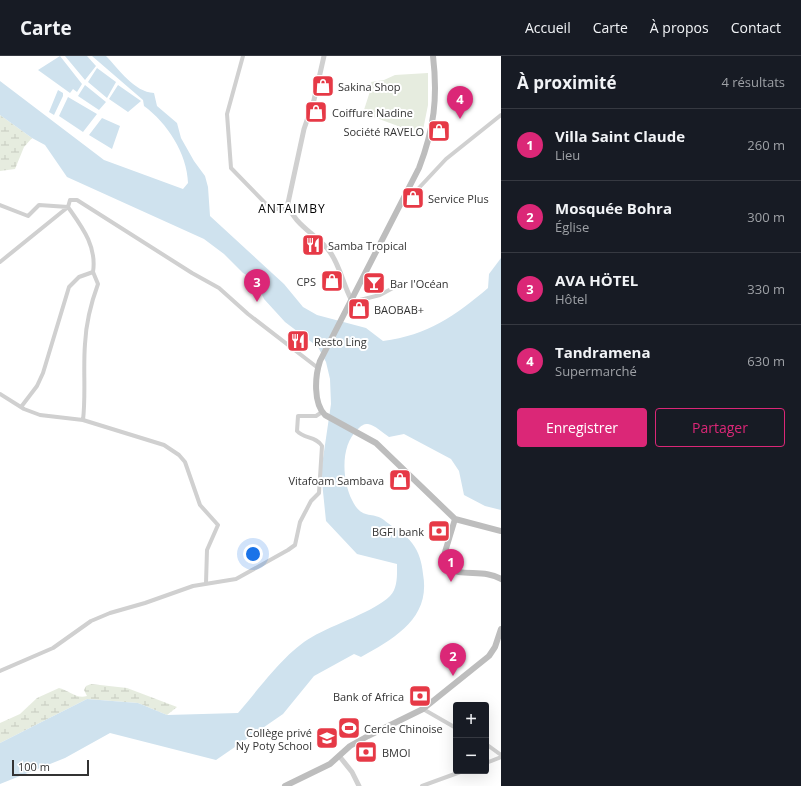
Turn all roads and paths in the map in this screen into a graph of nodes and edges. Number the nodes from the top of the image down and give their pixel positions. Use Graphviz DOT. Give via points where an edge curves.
graph roads {
  1 [pos="243,56"];
  2 [pos="324,56"];
  3 [pos="433,56"];
  4 [pos="501,115"];
  5 [pos="403,199"];
  6 [pos="0,205"];
  7 [pos="68,207"];
  8 [pos="289,209"];
  9 [pos="0,262"];
  10 [pos="93,272"];
  11 [pos="404,282"];
  12 [pos="351,299"];
  13 [pos="318,368"];
  14 [pos="0,394"];
  15 [pos="21,408"];
  16 [pos="324,414"];
  17 [pos="83,420"];
  18 [pos="455,519"];
  19 [pos="501,531"];
  20 [pos="501,579"];
  21 [pos="206,583"];
  22 [pos="501,629"];
  23 [pos="0,671"];
  24 [pos="423,709"];
  25 [pos="453,726"];
  26 [pos="489,746"];
  27 [pos="501,756"];
  28 [pos="340,757"];
  29 [pos="489,762"];
  30 [pos="455,774"];
  31 [pos="285,786"];
  32 [pos="359,786"];
  33 [pos="422,786"];
  1 -- 8 [label="street" via="227,114 231,168 267,205 276,209"];
  2 -- 8 [label="street" via="288,198"];
  3 -- 5 [label="main road" via="433,126 419,168"];
  4 -- 5 [label="street" via="446,159 417,190"];
  5 -- 12 [label="main road"];
  6 -- 7 [label="street" via="28,216 39,205"];
  7 -- 9 [label="street"];
  7 -- 10 [label="street" via="89,239 94,262"];
  7 -- 13 [label="street" via="70,200 77,200 219,288"];
  8 -- 12 [label="street" via="297,221 329,251"];
  10 -- 15 [label="street" via="79,277 68,287 43,373"];
  10 -- 17 [label="street" via="98,284 89,310 85,344"];
  11 -- 12 [label="street" via="380,295 356,301"];
  12 -- 13 [label="main road"];
  13 -- 16 [label="main road" via="317,397 320,410"];
  14 -- 15 [label="street"];
  15 -- 17 [label="street" via="47,416"];
  16 -- 18 [label="main road" via="388,452"];
  16 -- 21 [label="street" via="298,416 297,432 316,439 322,446 319,492 300,522 295,545 236,579"];
  17 -- 21 [label="street" via="164,446 180,455 185,462 200,505 218,525 207,550"];
  18 -- 19 [label="main road"];
  18 -- 20 [label="main road" via="445,552 446,568"];
  21 -- 23 [label="street" via="91,621 53,648"];
  22 -- 24 [label="main road" via="489,656"];
  24 -- 25 [label="street"];
  24 -- 28 [label="main road" via="350,746"];
  26 -- 27 [label="street"];
  27 -- 29 [label="street"];
  28 -- 31 [label="main road"];
  28 -- 32 [label="street"];
  30 -- 33 [label="street"];
}
